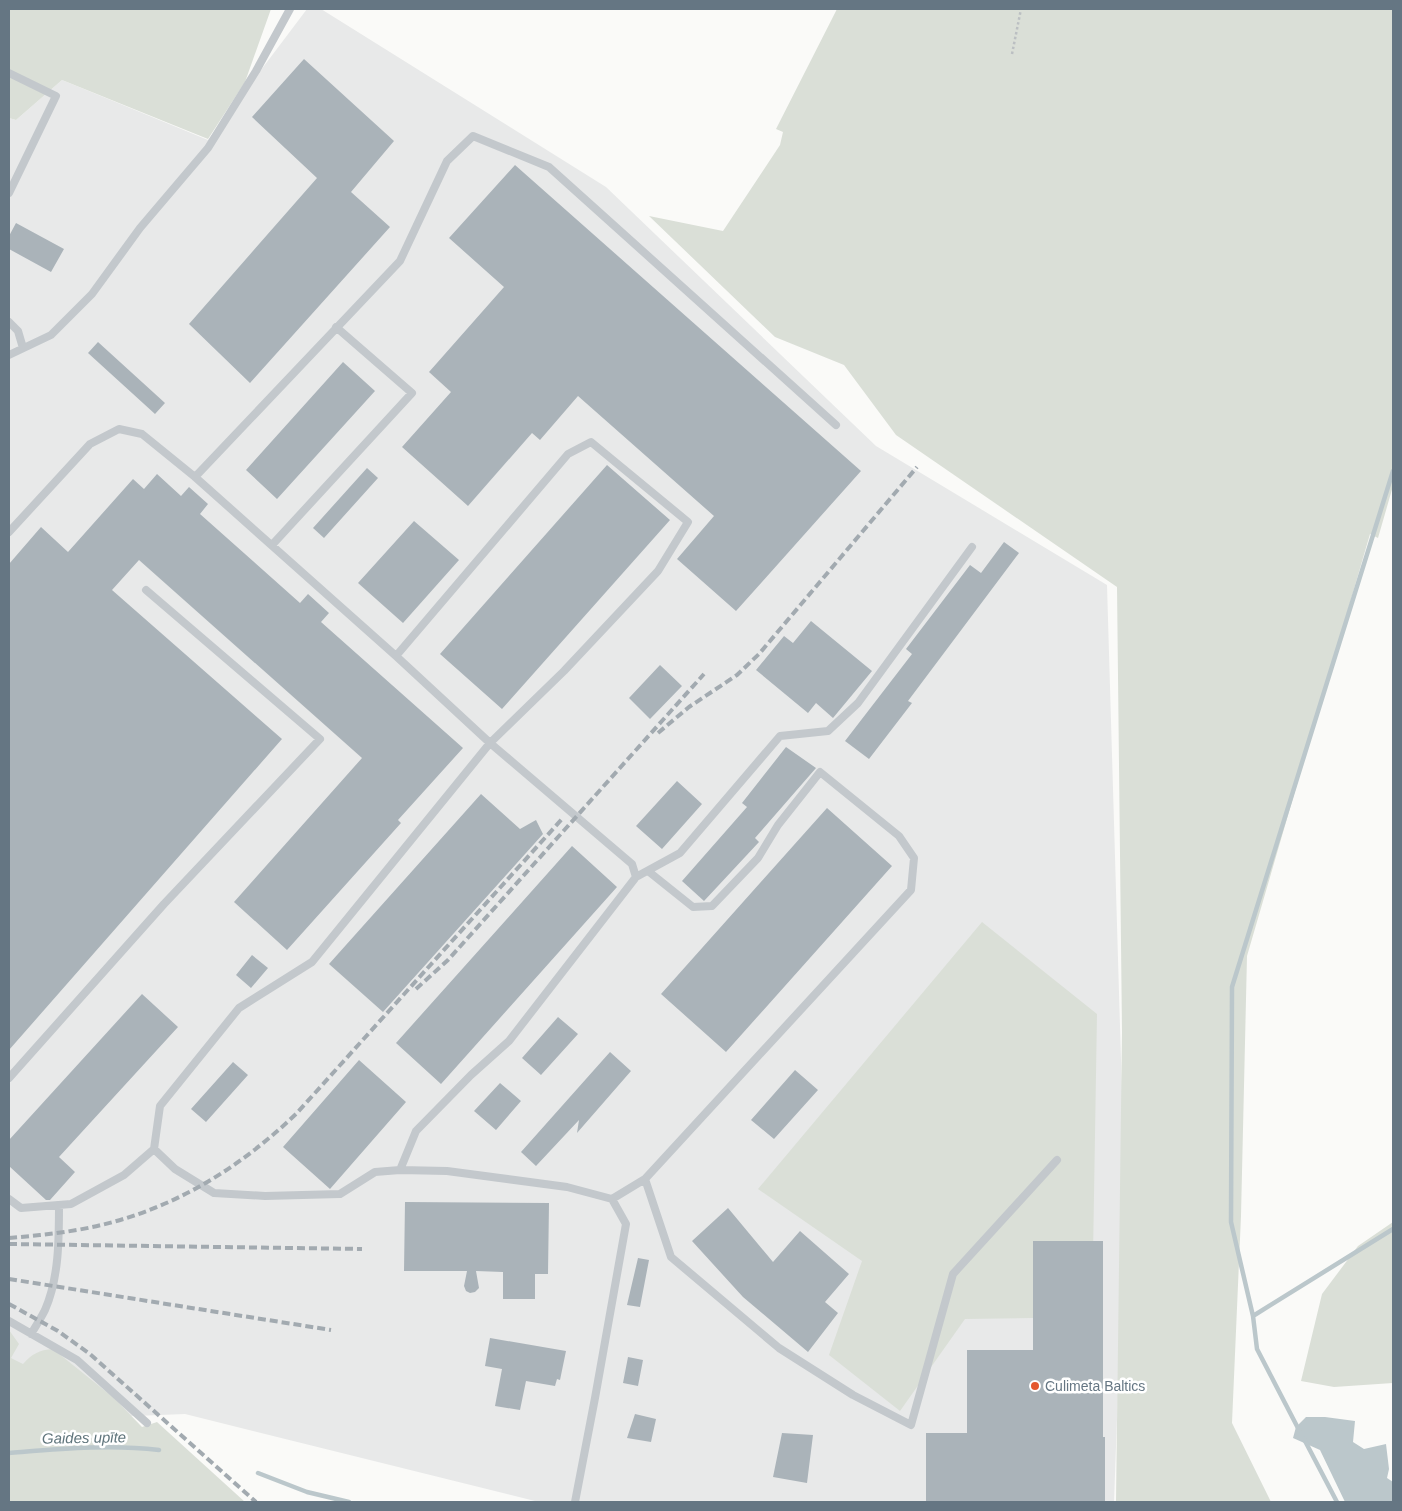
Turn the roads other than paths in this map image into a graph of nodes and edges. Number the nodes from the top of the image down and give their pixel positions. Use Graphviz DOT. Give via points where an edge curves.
graph roads {
  1 [pos="290,9"];
  2 [pos="9,73"];
  3 [pos="9,193"];
  4 [pos="9,322"];
  5 [pos="336,327"];
  6 [pos="24,348"];
  7 [pos="9,355"];
  8 [pos="836,425"];
  9 [pos="195,477"];
  10 [pos="9,532"];
  11 [pos="272,546"];
  12 [pos="972,547"];
  13 [pos="146,590"];
  14 [pos="396,656"];
  15 [pos="490,743"];
  16 [pos="648,871"];
  17 [pos="636,877"];
  18 [pos="9,1078"];
  19 [pos="154,1149"];
  20 [pos="1057,1160"];
  21 [pos="400,1170"];
  22 [pos="645,1179"];
  23 [pos="9,1199"];
  24 [pos="612,1199"];
  25 [pos="59,1205"];
  26 [pos="9,1321"];
  27 [pos="31,1334"];
  28 [pos="147,1423"];
  29 [pos="575,1502"];
  1 -- 6 [label="lane" via="208,148 140,228 92,294 51,335"];
  2 -- 3 [label="lane" via="56,96"];
  4 -- 6 [label="lane" via="18,331"];
  5 -- 8 [label="lane" via="400,260 446,161 473,136 549,167"];
  5 -- 9 [label="lane"];
  5 -- 11 [label="lane" via="412,392"];
  6 -- 7 [label="lane"];
  9 -- 10 [label="lane" via="142,434 119,429 90,444"];
  9 -- 11 [label="lane"];
  11 -- 14 [label="lane"];
  12 -- 16 [label="lane" via="858,703 828,731 780,736 680,853"];
  13 -- 18 [label="lane" via="320,739 164,904"];
  14 -- 15 [label="lane"];
  14 -- 15 [label="lane" via="568,454 591,442 688,522 658,571 564,672"];
  15 -- 17 [label="lane" via="632,864"];
  15 -- 19 [label="lane" via="312,962 240,1008 160,1106"];
  16 -- 17 [label="lane"];
  16 -- 22 [label="lane" via="693,907 712,906 758,858 778,825 820,772 899,836 914,858 912,890"];
  17 -- 21 [label="lane" via="509,1041 416,1131"];
  19 -- 21 [label="lane" via="175,1169 214,1193 266,1196 340,1194 375,1172"];
  19 -- 25 [label="lane" via="124,1175 71,1204"];
  20 -- 22 [label="lane" via="953,1274 911,1425 853,1395 779,1348 671,1257"];
  21 -- 24 [label="lane" via="447,1171 567,1187"];
  22 -- 24 [label="lane"];
  23 -- 25 [label="lane" via="20,1208"];
  24 -- 29 [label="lane" via="626,1224"];
  25 -- 27 [label="lane" via="54,1277 45,1309"];
  26 -- 27 [label="lane"];
  27 -- 28 [label="lane" via="77,1360"];
}
